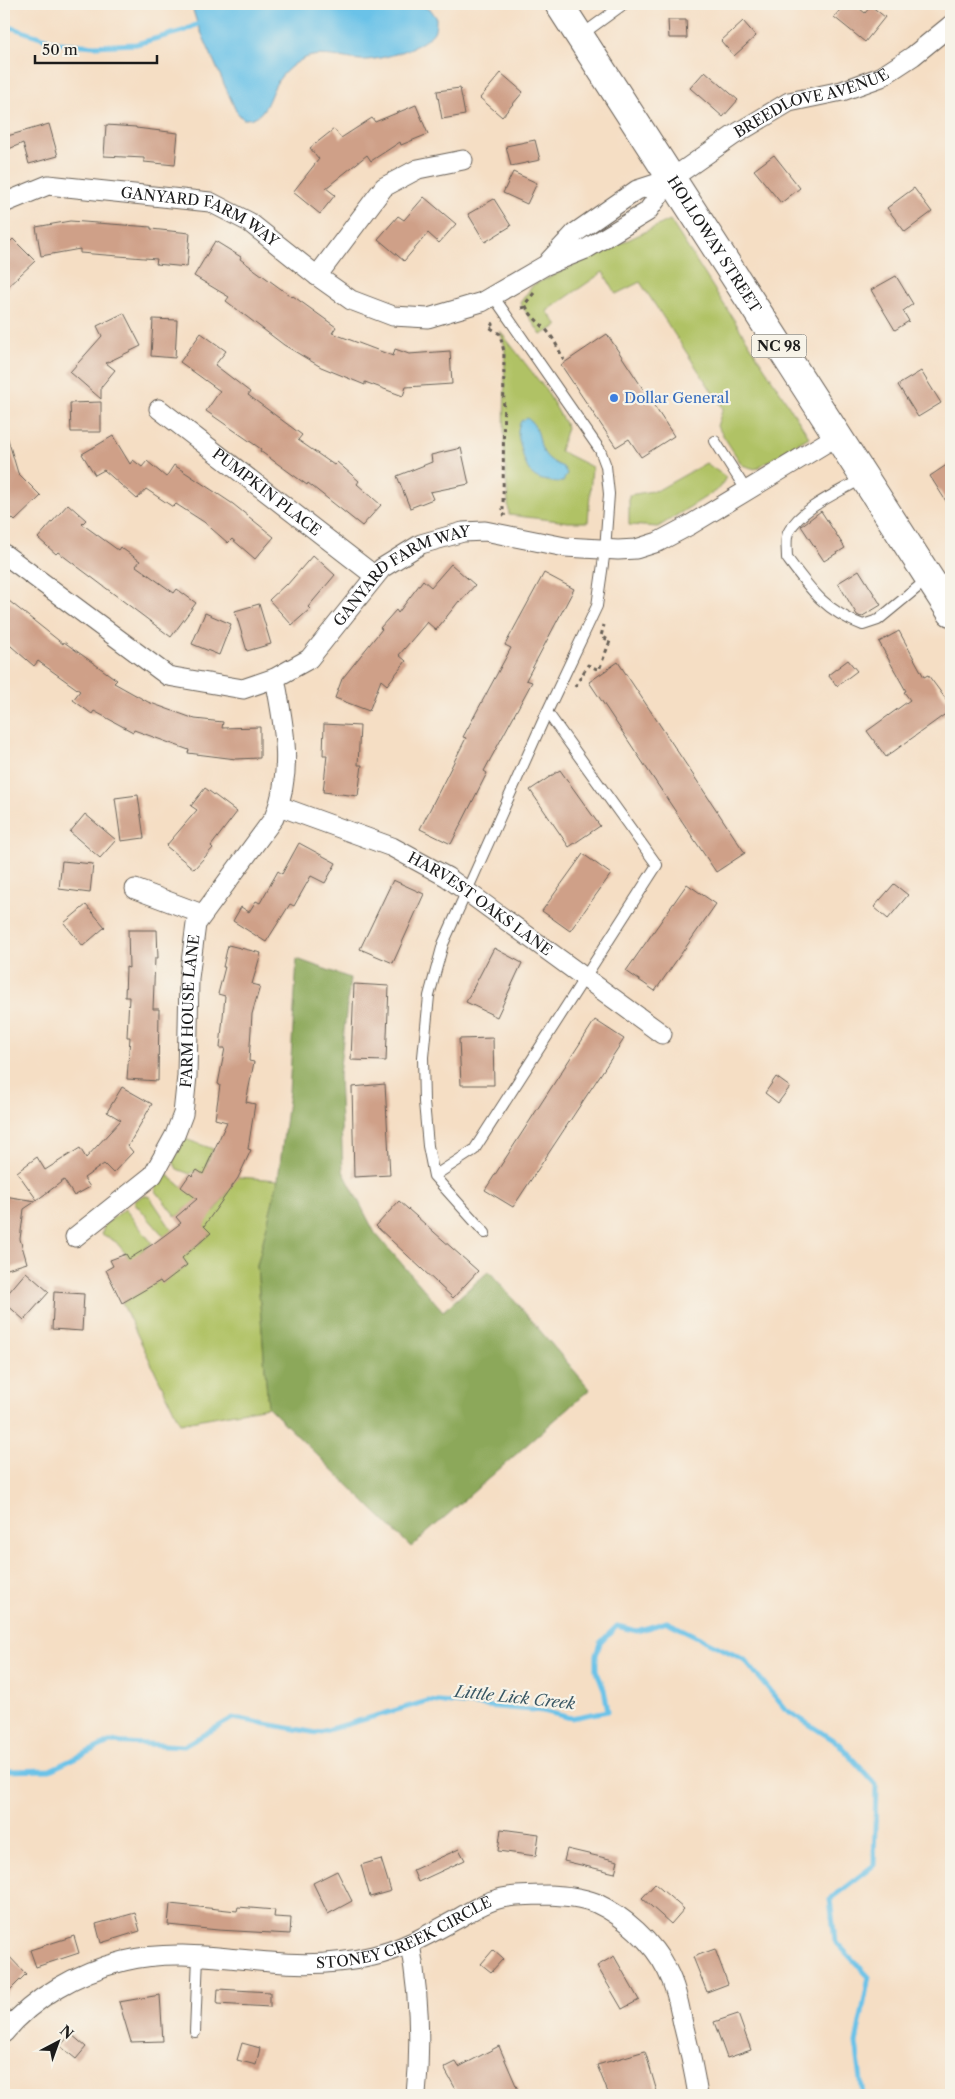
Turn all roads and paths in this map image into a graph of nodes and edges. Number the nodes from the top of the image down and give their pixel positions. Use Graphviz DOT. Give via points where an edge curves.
graph roads {
  1 [pos="559,4"];
  2 [pos="624,4"];
  3 [pos="951,25"];
  4 [pos="580,36"];
  5 [pos="463,160"];
  6 [pos="671,179"];
  7 [pos="4,203"];
  8 [pos="318,276"];
  9 [pos="534,292"];
  10 [pos="493,296"];
  11 [pos="526,307"];
  12 [pos="521,308"];
  13 [pos="494,323"];
  14 [pos="564,360"];
  15 [pos="159,409"];
  16 [pos="837,436"];
  17 [pos="715,441"];
  18 [pos="864,478"];
  19 [pos="746,490"];
  20 [pos="505,516"];
  21 [pos="605,550"];
  22 [pos="4,554"];
  23 [pos="375,576"];
  24 [pos="929,578"];
  25 [pos="951,612"];
  26 [pos="606,617"];
  27 [pos="275,678"];
  28 [pos="575,687"];
  29 [pos="547,712"];
  30 [pos="279,806"];
  31 [pos="135,889"];
  32 [pos="467,891"];
  33 [pos="202,914"];
  34 [pos="584,977"];
  35 [pos="662,1034"];
  36 [pos="434,1176"];
  37 [pos="485,1233"];
  38 [pos="75,1237"];
  39 [pos="410,1944"];
  40 [pos="198,1956"];
  41 [pos="195,2032"];
  42 [pos="4,2033"];
  43 [pos="416,2095"];
  44 [pos="698,2095"];
  1 -- 4 [label="highway, HOLLOWAY STREET / NC 98"];
  2 -- 4 [label="lane"];
  3 -- 6 [label="street, BREEDLOVE AVENUE" via="882,77 842,91 784,104"];
  4 -- 6 [label="highway, HOLLOWAY STREET / NC 98"];
  5 -- 8 [label="street" via="418,169 384,187"];
  6 -- 10 [label="street, GANYARD FARM WAY" via="647,212 586,249 544,266"];
  6 -- 16 [label="highway, HOLLOWAY STREET / NC 98"];
  7 -- 8 [label="street, GANYARD FARM WAY" via="48,185 210,202 249,222"];
  8 -- 10 [label="street, GANYARD FARM WAY" via="351,300 393,316 428,318"];
  9 -- 11 [label="path"];
  10 -- 21 [label="lane" via="600,450 610,494"];
  11 -- 12 [label="path"];
  11 -- 14 [label="path" via="548,331"];
  13 -- 20 [label="path" via="488,327 500,334 504,352"];
  15 -- 23 [label="street, PUMPKIN PLACE"];
  16 -- 18 [label="highway, HOLLOWAY STREET / NC 98"];
  16 -- 19 [label="street, GANYARD FARM WAY"];
  17 -- 19 [label="lane"];
  18 -- 24 [label="highway, HOLLOWAY STREET / NC 98"];
  18 -- 24 [label="lane" via="800,517 788,532 787,558 818,599 848,620 863,625 878,620"];
  19 -- 21 [label="street, GANYARD FARM WAY" via="658,542 636,549"];
  21 -- 23 [label="street, GANYARD FARM WAY" via="485,531 463,532 421,544 382,568"];
  21 -- 29 [label="lane" via="597,606"];
  22 -- 27 [label="street, GANYARD FARM WAY" via="168,676 242,689"];
  23 -- 27 [label="street, GANYARD FARM WAY" via="310,659"];
  24 -- 25 [label="highway, HOLLOWAY STREET / NC 98"];
  26 -- 28 [label="path" via="601,636 610,641 598,670 588,665"];
  27 -- 30 [label="street, FARM HOUSE LANE" via="287,760"];
  29 -- 32 [label="lane"];
  29 -- 34 [label="lane" via="657,865"];
  30 -- 32 [label="street, HARVEST OAKS LANE" via="392,846"];
  30 -- 33 [label="street, FARM HOUSE LANE" via="274,818"];
  31 -- 33 [label="street"];
  32 -- 34 [label="street, HARVEST OAKS LANE"];
  32 -- 36 [label="lane" via="443,944 429,996 424,1102"];
  33 -- 38 [label="street, FARM HOUSE LANE" via="196,924 189,978 184,1114 154,1175"];
  34 -- 35 [label="street, HARVEST OAKS LANE"];
  34 -- 36 [label="lane" via="474,1150"];
  36 -- 37 [label="lane"];
  39 -- 40 [label="street, STONEY CREEK CIRCLE" via="390,1952 336,1961 272,1962"];
  39 -- 43 [label="street" via="418,2022"];
  39 -- 44 [label="street, STONEY CREEK CIRCLE" via="501,1898 562,1896 596,1904 633,1929 668,1970 677,1995"];
  40 -- 41 [label="lane"];
  40 -- 42 [label="street, STONEY CREEK CIRCLE" via="141,1957 97,1970 43,1997"];
}
